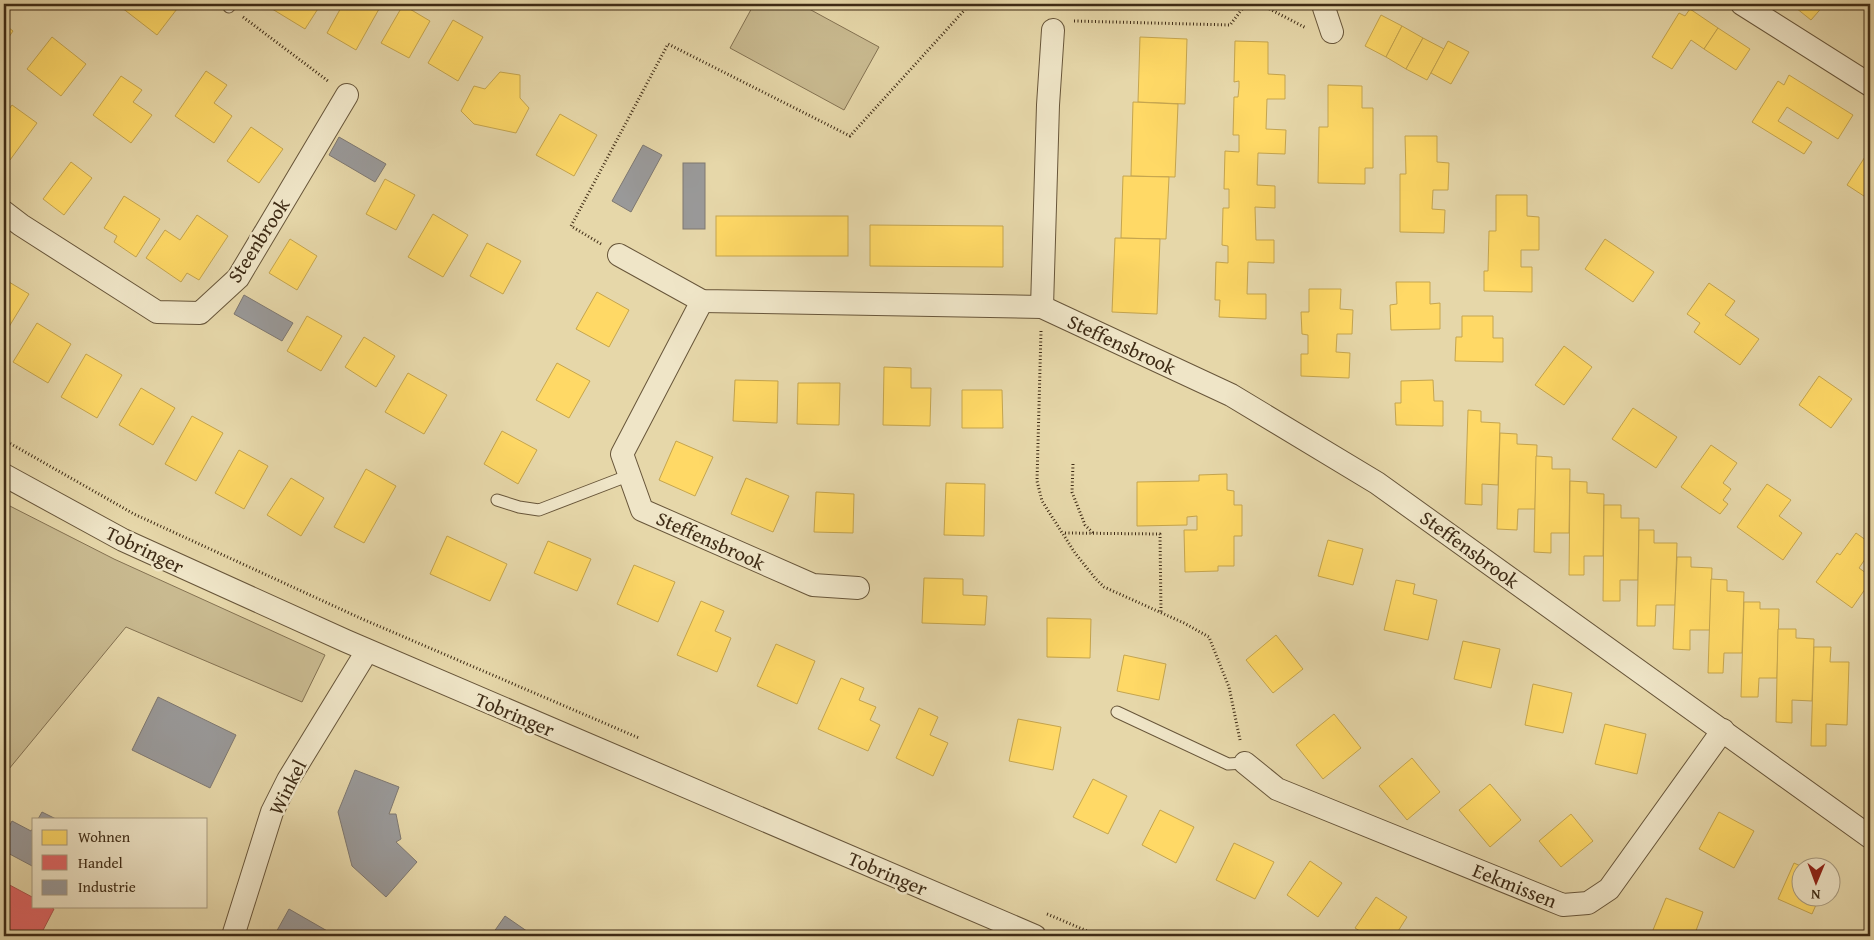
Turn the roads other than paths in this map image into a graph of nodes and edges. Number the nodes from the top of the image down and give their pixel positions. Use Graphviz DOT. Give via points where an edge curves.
graph roads {
  1 [pos="1327,4"];
  2 [pos="1747,5"];
  3 [pos="1063,26"];
  4 [pos="1332,32"];
  5 [pos="1870,85"];
  6 [pos="347,95"];
  7 [pos="4,212"];
  8 [pos="619,255"];
  9 [pos="702,301"];
  10 [pos="1042,307"];
  11 [pos="4,475"];
  12 [pos="630,475"];
  13 [pos="497,500"];
  14 [pos="858,588"];
  15 [pos="367,651"];
  16 [pos="1117,712"];
  17 [pos="1723,730"];
  18 [pos="1245,763"];
  19 [pos="1870,837"];
  20 [pos="233,936"];
  21 [pos="1035,936"];
  1 -- 4 [label="street" via="1324,8"];
  2 -- 5 [label="street"];
  3 -- 10 [label="street" via="1048,104"];
  6 -- 7 [label="street, Steenbrook" via="238,278 200,313 157,312"];
  8 -- 9 [label="street, Steffensbrook"];
  9 -- 10 [label="street, Steffensbrook"];
  9 -- 12 [label="street, Steffensbrook" via="622,454"];
  10 -- 17 [label="street, Steffensbrook" via="1231,395 1377,482"];
  11 -- 15 [label="street, Tobringer" via="123,540"];
  12 -- 13 [label="lane" via="539,510"];
  12 -- 14 [label="street, Steffensbrook" via="642,510 814,585"];
  15 -- 20 [label="street, Winkel" via="272,812"];
  15 -- 21 [label="street, Tobringer"];
  16 -- 18 [label="lane" via="1228,764"];
  17 -- 18 [label="street, Eekmissen" via="1609,889 1588,903 1563,906 1277,789"];
  17 -- 19 [label="street, Steffensbrook"];
}
